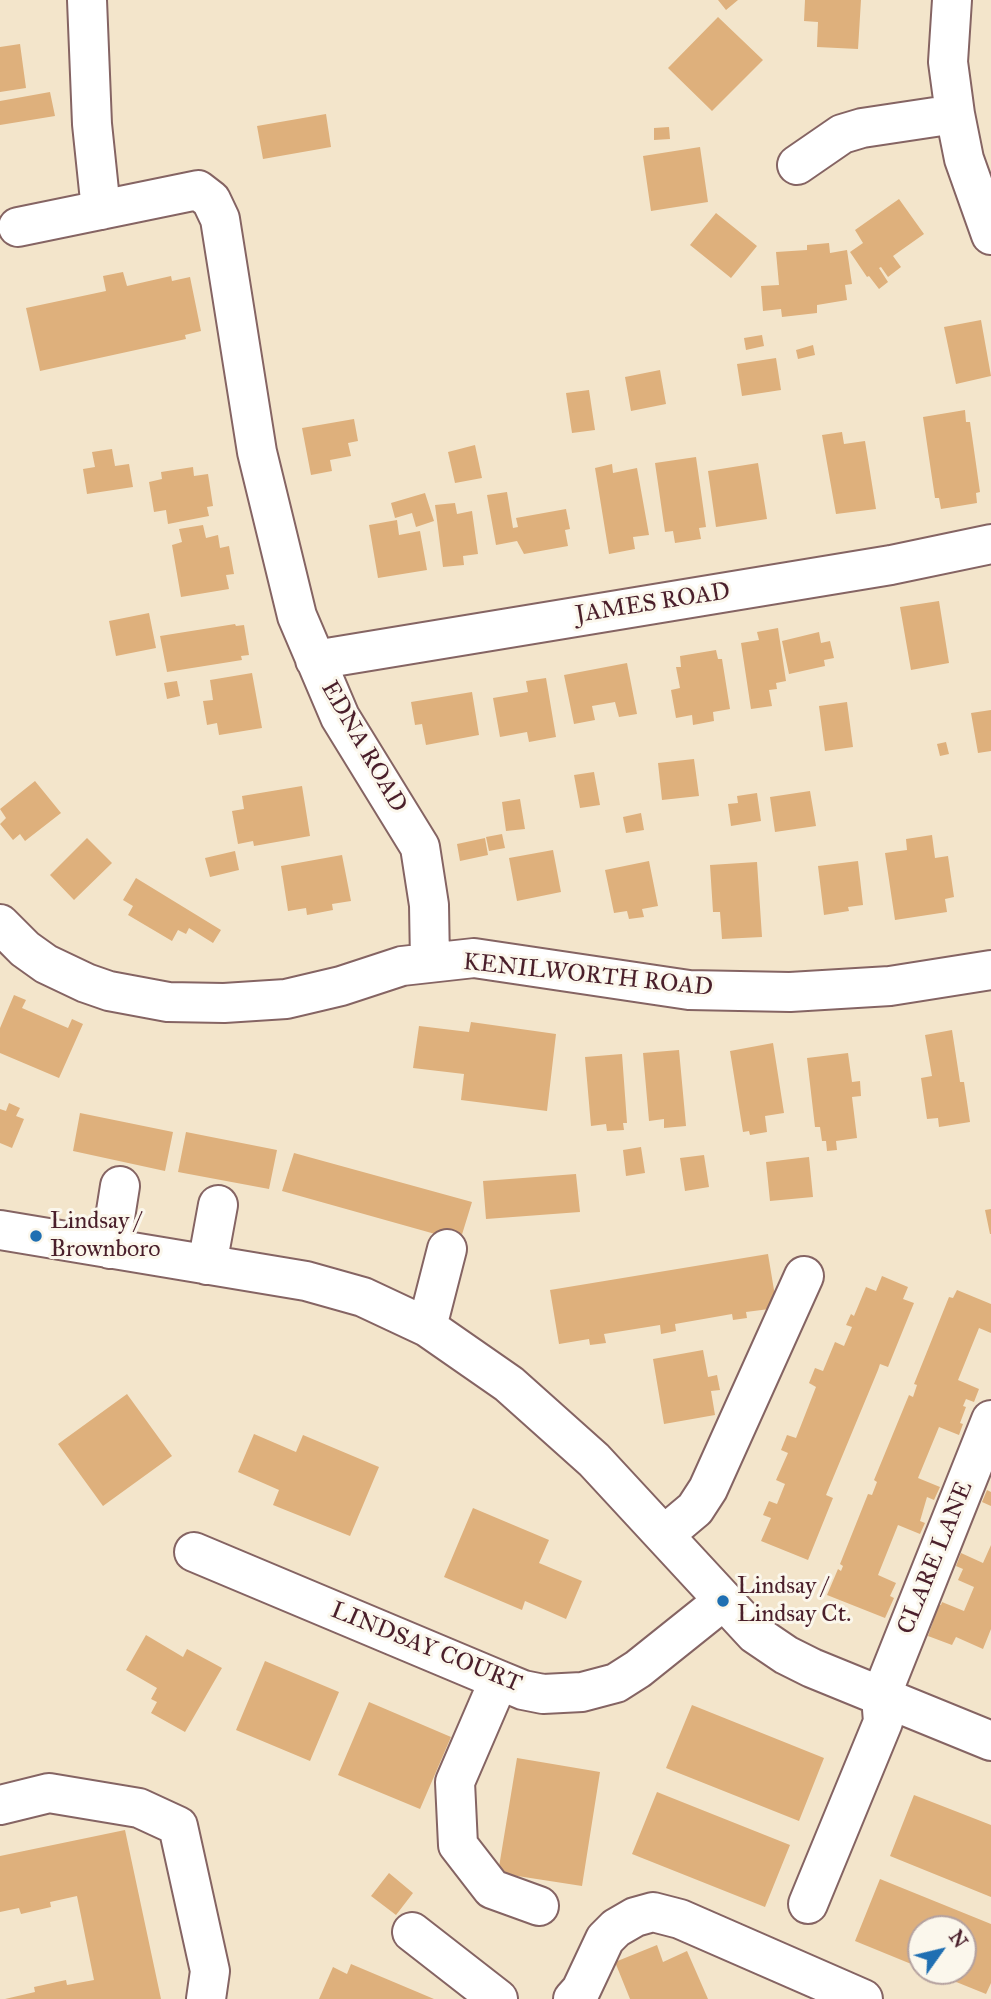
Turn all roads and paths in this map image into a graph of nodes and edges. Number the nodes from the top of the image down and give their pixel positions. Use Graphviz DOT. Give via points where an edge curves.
graph roads {
  1 [pos="87,0"];
  2 [pos="953,0"];
  3 [pos="955,114"];
  4 [pos="797,165"];
  5 [pos="100,210"];
  6 [pos="18,227"];
  7 [pos="991,235"];
  8 [pos="991,544"];
  9 [pos="315,660"];
  10 [pos="0,924"];
  11 [pos="430,962"];
  12 [pos="991,970"];
  13 [pos="120,1186"];
  14 [pos="218,1205"];
  15 [pos="0,1230"];
  16 [pos="110,1249"];
  17 [pos="447,1249"];
  18 [pos="207,1265"];
  19 [pos="804,1276"];
  20 [pos="427,1327"];
  21 [pos="991,1420"];
  22 [pos="664,1535"];
  23 [pos="194,1552"];
  24 [pos="723,1601"];
  25 [pos="499,1680"];
  26 [pos="881,1696"];
  27 [pos="991,1741"];
  28 [pos="0,1805"];
  29 [pos="808,1904"];
  30 [pos="539,1906"];
  31 [pos="412,1932"];
  32 [pos="206,1999"];
  33 [pos="498,1999"];
  34 [pos="573,1999"];
  35 [pos="863,1999"];
  1 -- 5 [label="street"];
  2 -- 3 [label="street" via="948,62"];
  3 -- 4 [label="street" via="842,134"];
  3 -- 7 [label="street" via="964,159"];
  5 -- 6 [label="street, EDNA ROAD"];
  5 -- 9 [label="street, EDNA ROAD" via="198,190 211,200 220,219 257,452 298,616"];
  8 -- 9 [label="street, JAMES ROAD" via="891,565"];
  9 -- 11 [label="street, EDNA ROAD" via="340,717 421,847"];
  10 -- 11 [label="street, KENILWORTH ROAD" via="46,964 86,983 168,1002 286,999"];
  11 -- 12 [label="street, KENILWORTH ROAD" via="474,958 690,990 790,992 890,986"];
  13 -- 16 [label="street"];
  14 -- 18 [label="street"];
  15 -- 16 [label="street"];
  16 -- 18 [label="street"];
  17 -- 20 [label="street"];
  18 -- 20 [label="street" via="306,1280 363,1297"];
  19 -- 22 [label="street" via="708,1489 695,1510"];
  20 -- 22 [label="street" via="509,1384 594,1460"];
  21 -- 26 [label="street, CLARE LANE"];
  22 -- 24 [label="street"];
  23 -- 25 [label="street, LINDSAY COURT"];
  24 -- 25 [label="street, LINDSAY COURT" via="616,1683 583,1692 543,1694"];
  24 -- 26 [label="street" via="755,1634 786,1655"];
  25 -- 30 [label="street" via="456,1782 458,1845 492,1889"];
  26 -- 27 [label="street"];
  26 -- 29 [label="street, CLARE LANE" via="883,1722"];
  28 -- 32 [label="street" via="49,1793 139,1808 178,1826 210,1971"];
  31 -- 33 [label="street"];
  34 -- 35 [label="street" via="615,1928 653,1912 680,1919"];
}
